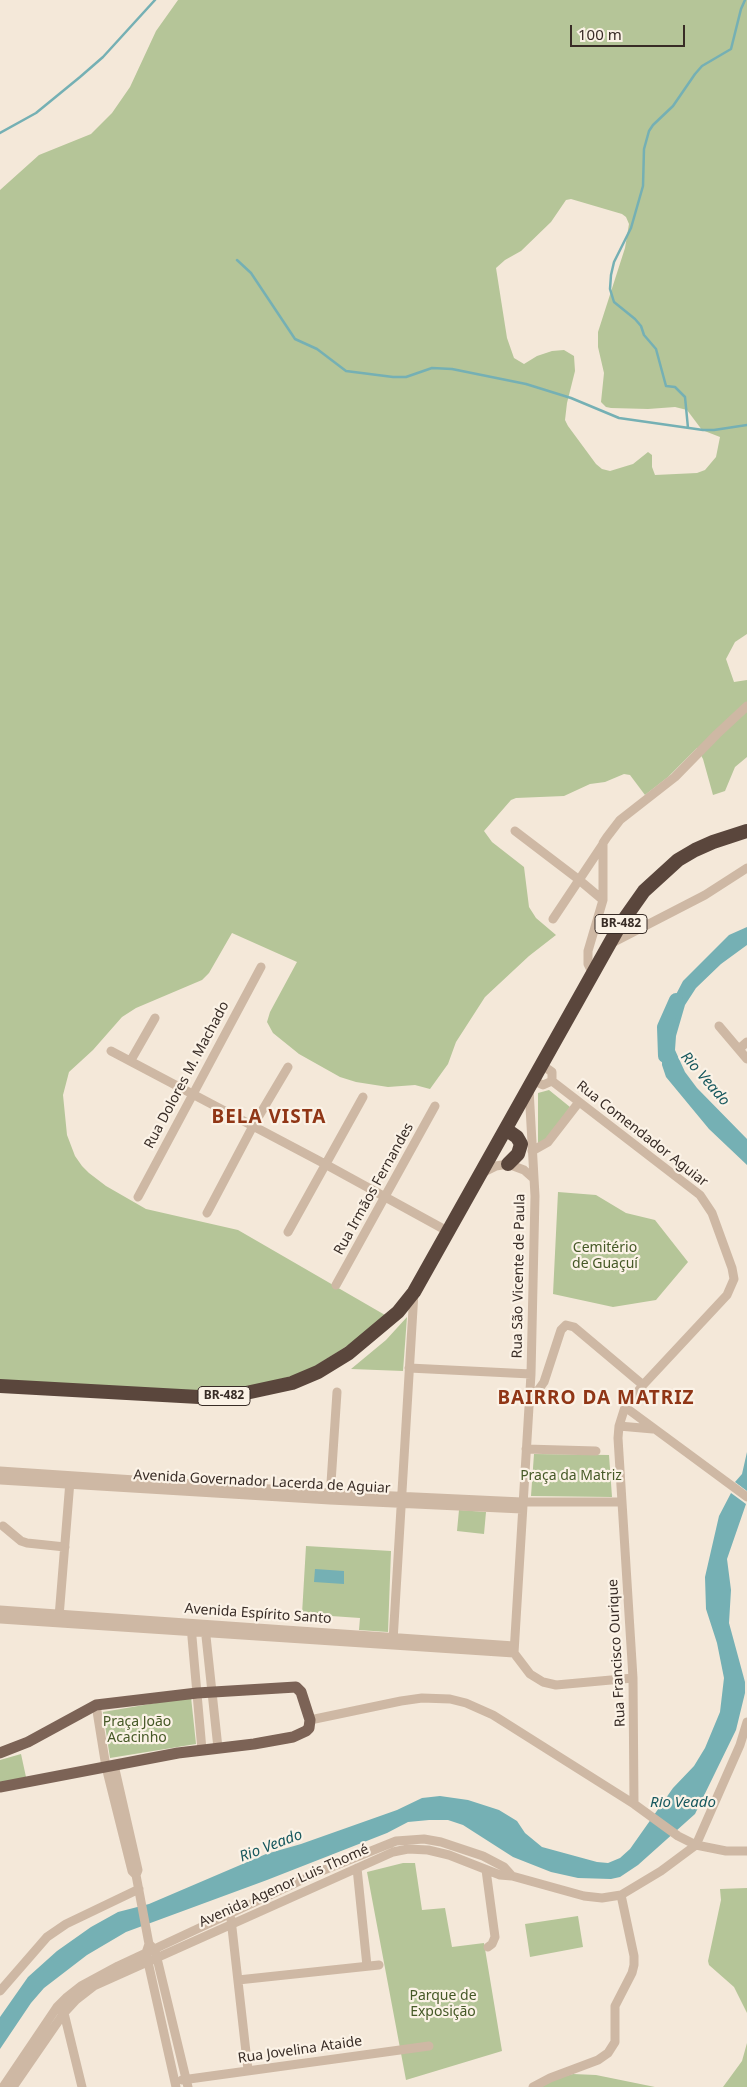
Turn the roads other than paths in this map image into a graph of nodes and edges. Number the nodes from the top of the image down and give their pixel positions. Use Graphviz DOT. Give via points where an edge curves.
graph roads {
  1 [pos="747,706"];
  2 [pos="515,831"];
  3 [pos="747,831"];
  4 [pos="604,843"];
  5 [pos="747,868"];
  6 [pos="578,879"];
  7 [pos="602,900"];
  8 [pos="552,920"];
  9 [pos="610,945"];
  10 [pos="261,967"];
  11 [pos="593,974"];
  12 [pos="155,1018"];
  13 [pos="719,1026"];
  14 [pos="747,1042"];
  15 [pos="739,1049"];
  16 [pos="111,1051"];
  17 [pos="747,1059"];
  18 [pos="131,1060"];
  19 [pos="542,1065"];
  20 [pos="288,1067"];
  21 [pos="552,1081"];
  22 [pos="531,1085"];
  23 [pos="192,1094"];
  24 [pos="363,1097"];
  25 [pos="579,1102"];
  26 [pos="435,1106"];
  27 [pos="254,1126"];
  28 [pos="507,1130"];
  29 [pos="532,1151"];
  30 [pos="325,1164"];
  31 [pos="508,1164"];
  32 [pos="482,1174"];
  33 [pos="533,1178"];
  34 [pos="386,1196"];
  35 [pos="138,1197"];
  36 [pos="208,1213"];
  37 [pos="288,1232"];
  38 [pos="449,1232"];
  39 [pos="336,1285"];
  40 [pos="414,1292"];
  41 [pos="409,1368"];
  42 [pos="531,1374"];
  43 [pos="643,1385"];
  44 [pos="0,1386"];
  45 [pos="337,1392"];
  46 [pos="529,1403"];
  47 [pos="625,1407"];
  48 [pos="619,1426"];
  49 [pos="654,1429"];
  50 [pos="526,1449"];
  51 [pos="596,1451"];
  52 [pos="0,1471"];
  53 [pos="0,1480"];
  54 [pos="70,1481"];
  55 [pos="330,1497"];
  56 [pos="747,1497"];
  57 [pos="401,1500"];
  58 [pos="622,1502"];
  59 [pos="522,1506"];
  60 [pos="3,1526"];
  61 [pos="65,1547"];
  62 [pos="0,1610"];
  63 [pos="59,1618"];
  64 [pos="0,1619"];
  65 [pos="191,1627"];
  66 [pos="205,1628"];
  67 [pos="393,1641"];
  68 [pos="514,1650"];
  69 [pos="633,1678"];
  70 [pos="212,1691"];
  71 [pos="197,1692"];
  72 [pos="96,1706"];
  73 [pos="310,1720"];
  74 [pos="747,1722"];
  75 [pos="218,1748"];
  76 [pos="202,1750"];
  77 [pos="0,1753"];
  78 [pos="110,1766"];
  79 [pos="0,1787"];
  80 [pos="634,1804"];
  81 [pos="696,1845"];
  82 [pos="747,1851"];
  83 [pos="357,1868"];
  84 [pos="486,1870"];
  85 [pos="512,1876"];
  86 [pos="139,1889"];
  87 [pos="621,1895"];
  88 [pos="231,1919"];
  89 [pos="152,1947"];
  90 [pos="488,1947"];
  91 [pos="147,1958"];
  92 [pos="379,1965"];
  93 [pos="367,1966"];
  94 [pos="238,1980"];
  95 [pos="0,1991"];
  96 [pos="61,2008"];
  97 [pos="429,2046"];
  98 [pos="248,2070"];
  99 [pos="187,2083"];
  100 [pos="175,2084"];
  101 [pos="3,2087"];
  102 [pos="13,2087"];
  103 [pos="82,2087"];
  104 [pos="533,2087"];
  1 -- 4 [label="street" via="675,777 620,820"];
  2 -- 6 [label="street"];
  3 -- 9 [label="highway, BR-482" via="713,842 678,860 631,908"];
  4 -- 6 [label="street"];
  4 -- 7 [label="street"];
  5 -- 9 [label="street"];
  6 -- 7 [label="street"];
  6 -- 8 [label="street"];
  7 -- 11 [label="street" via="588,951 588,964"];
  9 -- 11 [label="highway, BR-482"];
  10 -- 23 [label="street, Rua Dolores M. Machado"];
  11 -- 19 [label="highway, BR-482"];
  12 -- 18 [label="street"];
  13 -- 15 [label="street"];
  14 -- 15 [label="street"];
  15 -- 17 [label="street"];
  16 -- 18 [label="street"];
  18 -- 23 [label="street"];
  19 -- 21 [label="street" via="552,1072"];
  19 -- 22 [label="highway, BR-482"];
  20 -- 27 [label="street"];
  21 -- 22 [label="street"];
  21 -- 25 [label="street, Rua Comendador Aguiar"];
  22 -- 28 [label="highway, BR-482"];
  22 -- 29 [label="street, Rua São Vicente de Paula"];
  23 -- 27 [label="street"];
  23 -- 35 [label="street, Rua Dolores M. Machado"];
  24 -- 30 [label="street"];
  25 -- 29 [label="street" via="548,1142"];
  25 -- 43 [label="street, Rua Comendador Aguiar" via="700,1195 712,1213 732,1268 734,1279 727,1295"];
  26 -- 34 [label="street, Rua Irmãos Fernandes"];
  27 -- 30 [label="street"];
  27 -- 36 [label="street"];
  28 -- 31 [label="highway" via="521,1144 518,1154"];
  28 -- 32 [label="highway, BR-482"];
  29 -- 33 [label="street, Rua São Vicente de Paula"];
  30 -- 34 [label="street"];
  30 -- 37 [label="street"];
  31 -- 32 [label="street" via="500,1164"];
  31 -- 33 [label="street" via="524,1170"];
  32 -- 38 [label="highway, BR-482"];
  33 -- 42 [label="street, Rua São Vicente de Paula"];
  34 -- 38 [label="street"];
  34 -- 39 [label="street, Rua Irmãos Fernandes"];
  38 -- 40 [label="highway, BR-482"];
  40 -- 41 [label="street"];
  40 -- 44 [label="highway, BR-482" via="393,1316 349,1353 306,1378 265,1390 199,1398"];
  41 -- 42 [label="street"];
  41 -- 57 [label="street"];
  42 -- 46 [label="street, Rua São Vicente de Paula"];
  43 -- 46 [label="street" via="574,1327 566,1325 561,1330 544,1382"];
  43 -- 47 [label="street, Rua Comendador Aguiar"];
  45 -- 55 [label="street"];
  46 -- 50 [label="street, Rua São Vicente de Paula"];
  47 -- 48 [label="street"];
  47 -- 49 [label="street"];
  48 -- 49 [label="street"];
  48 -- 58 [label="street"];
  49 -- 56 [label="street"];
  50 -- 51 [label="street"];
  50 -- 59 [label="street, Rua São Vicente de Paula"];
  52 -- 54 [label="street, Avenida Governador Lacerda de Aguiar"];
  53 -- 54 [label="street, Avenida Governador Lacerda de Aguiar"];
  54 -- 55 [label="street, Avenida Governador Lacerda de Aguiar"];
  54 -- 61 [label="street"];
  55 -- 57 [label="street, Avenida Governador Lacerda de Aguiar"];
  57 -- 59 [label="street, Avenida Governador Lacerda de Aguiar"];
  57 -- 67 [label="street"];
  58 -- 59 [label="street"];
  58 -- 69 [label="street, Rua Francisco Ourique"];
  59 -- 68 [label="street, Rua São Vicente de Paula"];
  60 -- 61 [label="street" via="27,1543"];
  61 -- 63 [label="street"];
  62 -- 63 [label="street, Avenida Espírito Santo"];
  63 -- 64 [label="street, Avenida Espírito Santo"];
  63 -- 65 [label="street, Avenida Espírito Santo"];
  65 -- 66 [label="street, Avenida Espírito Santo"];
  65 -- 71 [label="street"];
  66 -- 67 [label="street, Avenida Espírito Santo"];
  66 -- 70 [label="street"];
  67 -- 68 [label="street, Avenida Espírito Santo"];
  68 -- 69 [label="street" via="530,1674 543,1682 556,1685"];
  69 -- 80 [label="street, Rua Francisco Ourique"];
  70 -- 71 [label="main road"];
  70 -- 73 [label="main road" via="296,1687 302,1692"];
  70 -- 75 [label="street"];
  71 -- 72 [label="main road"];
  71 -- 76 [label="street"];
  72 -- 77 [label="main road"];
  72 -- 78 [label="street"];
  73 -- 75 [label="main road" via="306,1731 293,1737"];
  73 -- 80 [label="street" via="422,1698 466,1703 493,1715"];
  74 -- 81 [label="street" via="740,1746"];
  75 -- 76 [label="main road"];
  76 -- 78 [label="main road"];
  78 -- 79 [label="main road"];
  78 -- 86 [label="street" via="132,1871"];
  80 -- 81 [label="street"];
  81 -- 82 [label="street"];
  81 -- 87 [label="street, Avenida Agenor Luis Thomé"];
  83 -- 84 [label="street, Avenida Agenor Luis Thomé" via="408,1849 449,1855"];
  83 -- 88 [label="street, Avenida Agenor Luis Thomé"];
  83 -- 93 [label="street"];
  84 -- 85 [label="street, Avenida Agenor Luis Thomé"];
  84 -- 90 [label="street" via="495,1936"];
  85 -- 87 [label="street, Avenida Agenor Luis Thomé" via="584,1896"];
  85 -- 88 [label="street, Avenida Agenor Luis Thomé" via="504,1867 482,1856 441,1842 409,1839 319,1872"];
  86 -- 89 [label="street"];
  86 -- 95 [label="street" via="66,1924 47,1937"];
  87 -- 104 [label="street" via="634,1964 615,2006 615,2042 598,2060"];
  88 -- 89 [label="street, Avenida Agenor Luis Thomé"];
  88 -- 94 [label="street"];
  89 -- 91 [label="street, Avenida Agenor Luis Thomé"];
  89 -- 99 [label="street"];
  91 -- 96 [label="street"];
  91 -- 96 [label="street" via="91,1980"];
  91 -- 100 [label="street"];
  92 -- 93 [label="street"];
  93 -- 94 [label="street"];
  94 -- 98 [label="street"];
  96 -- 101 [label="street"];
  96 -- 102 [label="street"];
  96 -- 103 [label="street"];
  97 -- 98 [label="street, Rua Jovelina Ataide"];
  98 -- 99 [label="street, Rua Jovelina Ataide"];
  99 -- 100 [label="street, Rua Jovelina Ataide"];
}
